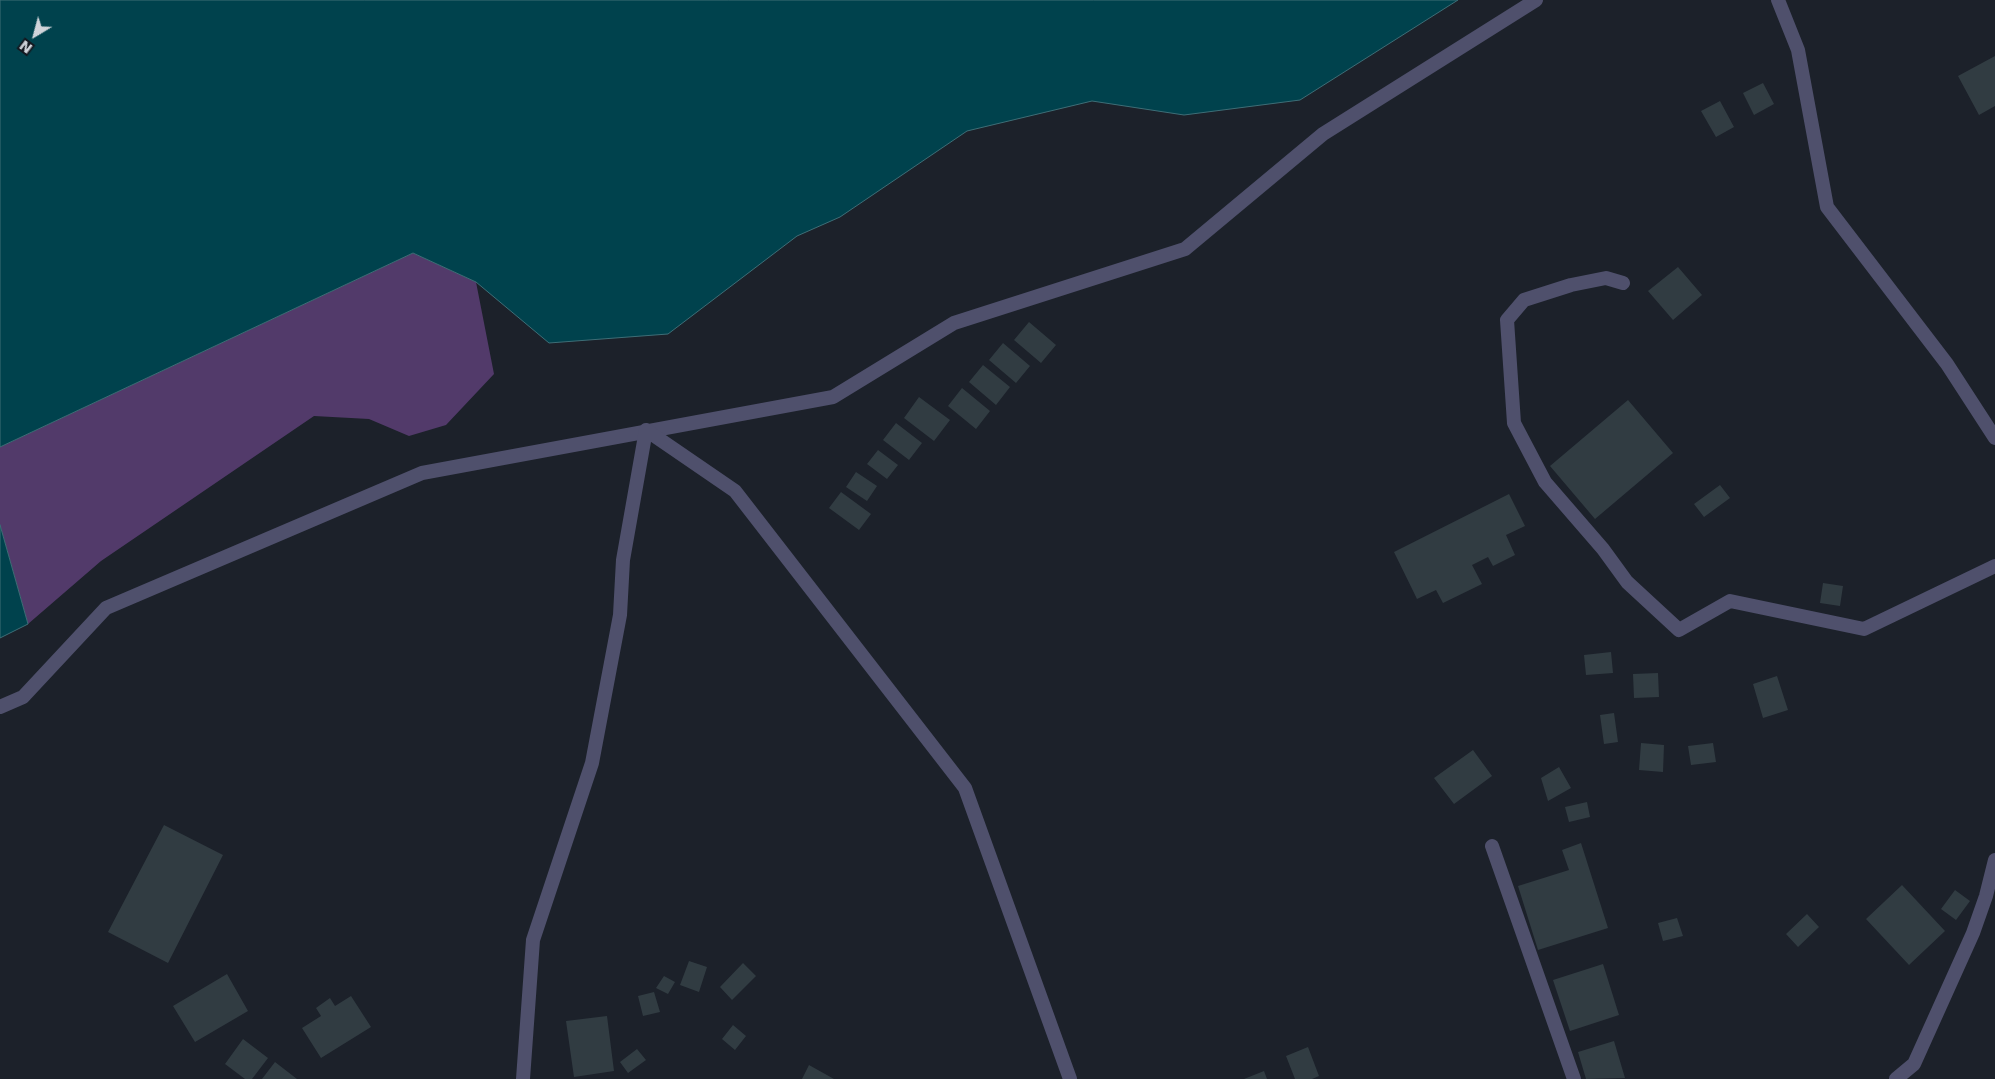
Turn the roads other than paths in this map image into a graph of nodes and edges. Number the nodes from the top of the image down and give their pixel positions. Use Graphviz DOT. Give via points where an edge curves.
graph roads {
  1 [pos="1536,0"];
  2 [pos="1778,0"];
  3 [pos="1623,283"];
  4 [pos="646,430"];
  5 [pos="1995,438"];
  6 [pos="1995,566"];
  7 [pos="0,707"];
  8 [pos="1492,846"];
  9 [pos="1995,860"];
  10 [pos="523,1079"];
  11 [pos="1070,1079"];
  12 [pos="1574,1079"];
  13 [pos="1896,1079"];
  1 -- 4 [label="street" via="1323,134 1185,249 954,323 833,397"];
  2 -- 5 [label="street" via="1798,50 1827,207 1947,364"];
  3 -- 6 [label="street" via="1606,278 1571,285 1524,300 1507,320 1514,423 1545,482 1627,582 1679,630 1730,601 1864,629"];
  4 -- 7 [label="street" via="422,473 106,608 23,697"];
  4 -- 10 [label="street" via="623,560 620,615 592,763 533,940"];
  4 -- 11 [label="street" via="735,491 965,788"];
  8 -- 12 [label="street"];
  9 -- 13 [label="street" via="1973,933 1914,1064"];
}
